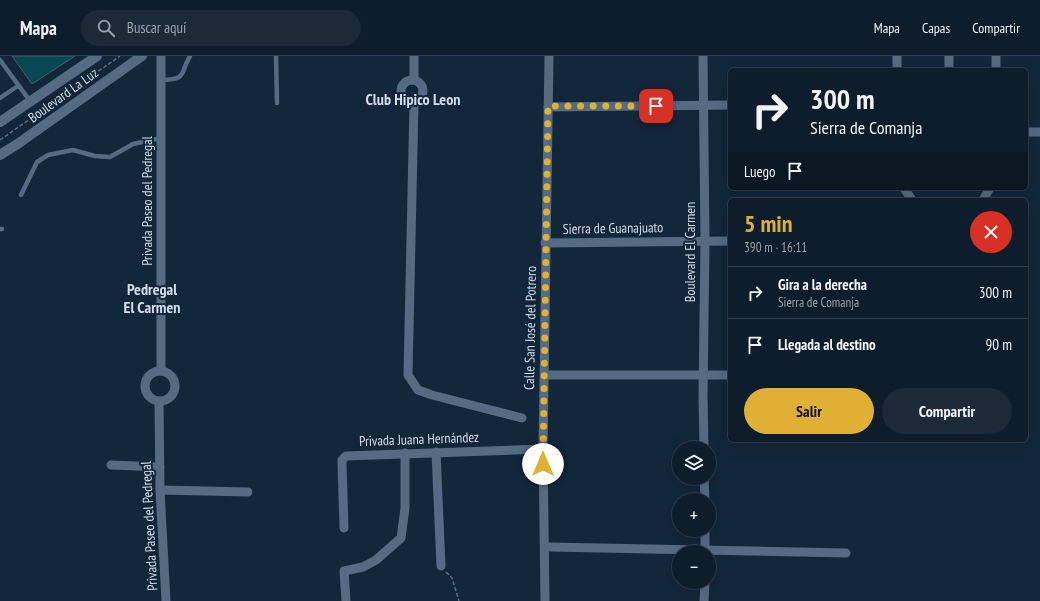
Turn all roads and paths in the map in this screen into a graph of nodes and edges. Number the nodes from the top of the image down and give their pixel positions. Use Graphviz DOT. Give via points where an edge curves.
graph roads {
  1 [pos="98,56"];
  2 [pos="120,56"];
  3 [pos="142,56"];
  4 [pos="161,56"];
  5 [pos="190,56"];
  6 [pos="276,56"];
  7 [pos="414,56"];
  8 [pos="549,56"];
  9 [pos="703,56"];
  10 [pos="897,56"];
  11 [pos="949,56"];
  12 [pos="996,56"];
  13 [pos="0,60"];
  14 [pos="897,68"];
  15 [pos="949,68"];
  16 [pos="996,68"];
  17 [pos="161,80"];
  18 [pos="414,80"];
  19 [pos="18,86"];
  20 [pos="0,98"];
  21 [pos="30,101"];
  22 [pos="277,103"];
  23 [pos="414,103"];
  24 [pos="702,105"];
  25 [pos="728,105"];
  26 [pos="548,106"];
  27 [pos="0,122"];
  28 [pos="1028,132"];
  29 [pos="1040,132"];
  30 [pos="161,138"];
  31 [pos="0,140"];
  32 [pos="0,155"];
  33 [pos="21,195"];
  34 [pos="728,240"];
  35 [pos="705,241"];
  36 [pos="545,242"];
  37 [pos="161,371"];
  38 [pos="550,375"];
  39 [pos="704,375"];
  40 [pos="728,375"];
  41 [pos="159,401"];
  42 [pos="522,418"];
  43 [pos="704,441"];
  44 [pos="543,449"];
  45 [pos="436,452"];
  46 [pos="405,453"];
  47 [pos="112,465"];
  48 [pos="160,466"];
  49 [pos="160,490"];
  50 [pos="248,492"];
  51 [pos="344,528"];
  52 [pos="550,547"];
  53 [pos="672,550"];
  54 [pos="716,551"];
  55 [pos="846,553"];
  56 [pos="441,566"];
  57 [pos="705,589"];
  58 [pos="166,601"];
  59 [pos="346,601"];
  60 [pos="459,601"];
  61 [pos="545,601"];
  62 [pos="704,601"];
  1 -- 21 [label="main road, Boulevard La Luz"];
  2 -- 31 [label="path"];
  3 -- 32 [label="main road, Boulevard La Luz"];
  4 -- 17 [label="street, Privada Paseo del Pedregal"];
  5 -- 17 [label="lane" via="180,78"];
  6 -- 22 [label="lane"];
  7 -- 18 [label="street"];
  8 -- 26 [label="street, Calle San José del Potrero"];
  9 -- 24 [label="street, Boulevard El Carmen"];
  10 -- 14 [label="street"];
  11 -- 15 [label="street"];
  12 -- 16 [label="street"];
  13 -- 19 [label="lane"];
  17 -- 30 [label="street, Privada Paseo del Pedregal"];
  18 -- 23 [label="street" via="424,88 420,100"];
  18 -- 23 [label="street" via="408,80 401,88 403,99"];
  19 -- 20 [label="lane"];
  19 -- 21 [label="lane"];
  21 -- 27 [label="main road, Boulevard La Luz"];
  23 -- 42 [label="street" via="408,375 418,390"];
  24 -- 25 [label="street"];
  24 -- 26 [label="street"];
  24 -- 35 [label="street, Boulevard El Carmen"];
  26 -- 36 [label="street, Calle San José del Potrero"];
  28 -- 29 [label="street"];
  30 -- 33 [label="lane" via="133,144 110,157 73,150 48,154 37,162"];
  30 -- 37 [label="street, Privada Paseo del Pedregal"];
  34 -- 35 [label="street, Sierra de Guanajuato"];
  35 -- 36 [label="street, Sierra de Guanajuato"];
  35 -- 39 [label="street, Boulevard El Carmen"];
  36 -- 44 [label="street, Calle San José del Potrero"];
  37 -- 41 [label="street" via="172,377 175,390 166,400"];
  37 -- 41 [label="street" via="148,376 145,382 148,395"];
  38 -- 39 [label="street"];
  39 -- 40 [label="street"];
  39 -- 43 [label="street, Boulevard El Carmen"];
  41 -- 48 [label="street, Privada Paseo del Pedregal"];
  44 -- 45 [label="street, Privada Juana Hernández"];
  44 -- 61 [label="street, Calle San José del Potrero"];
  45 -- 46 [label="street, Privada Juana Hernández"];
  45 -- 56 [label="street"];
  46 -- 51 [label="street, Privada Juana Hernández" via="349,455 343,458"];
  46 -- 59 [label="street" via="405,508 401,538 376,560 363,567 344,570"];
  47 -- 48 [label="street"];
  48 -- 49 [label="street, Privada Paseo del Pedregal"];
  49 -- 50 [label="street"];
  49 -- 58 [label="street, Privada Paseo del Pedregal"];
  52 -- 53 [label="street"];
  54 -- 55 [label="street"];
  56 -- 60 [label="path" via="452,578"];
  57 -- 62 [label="street"];
}
